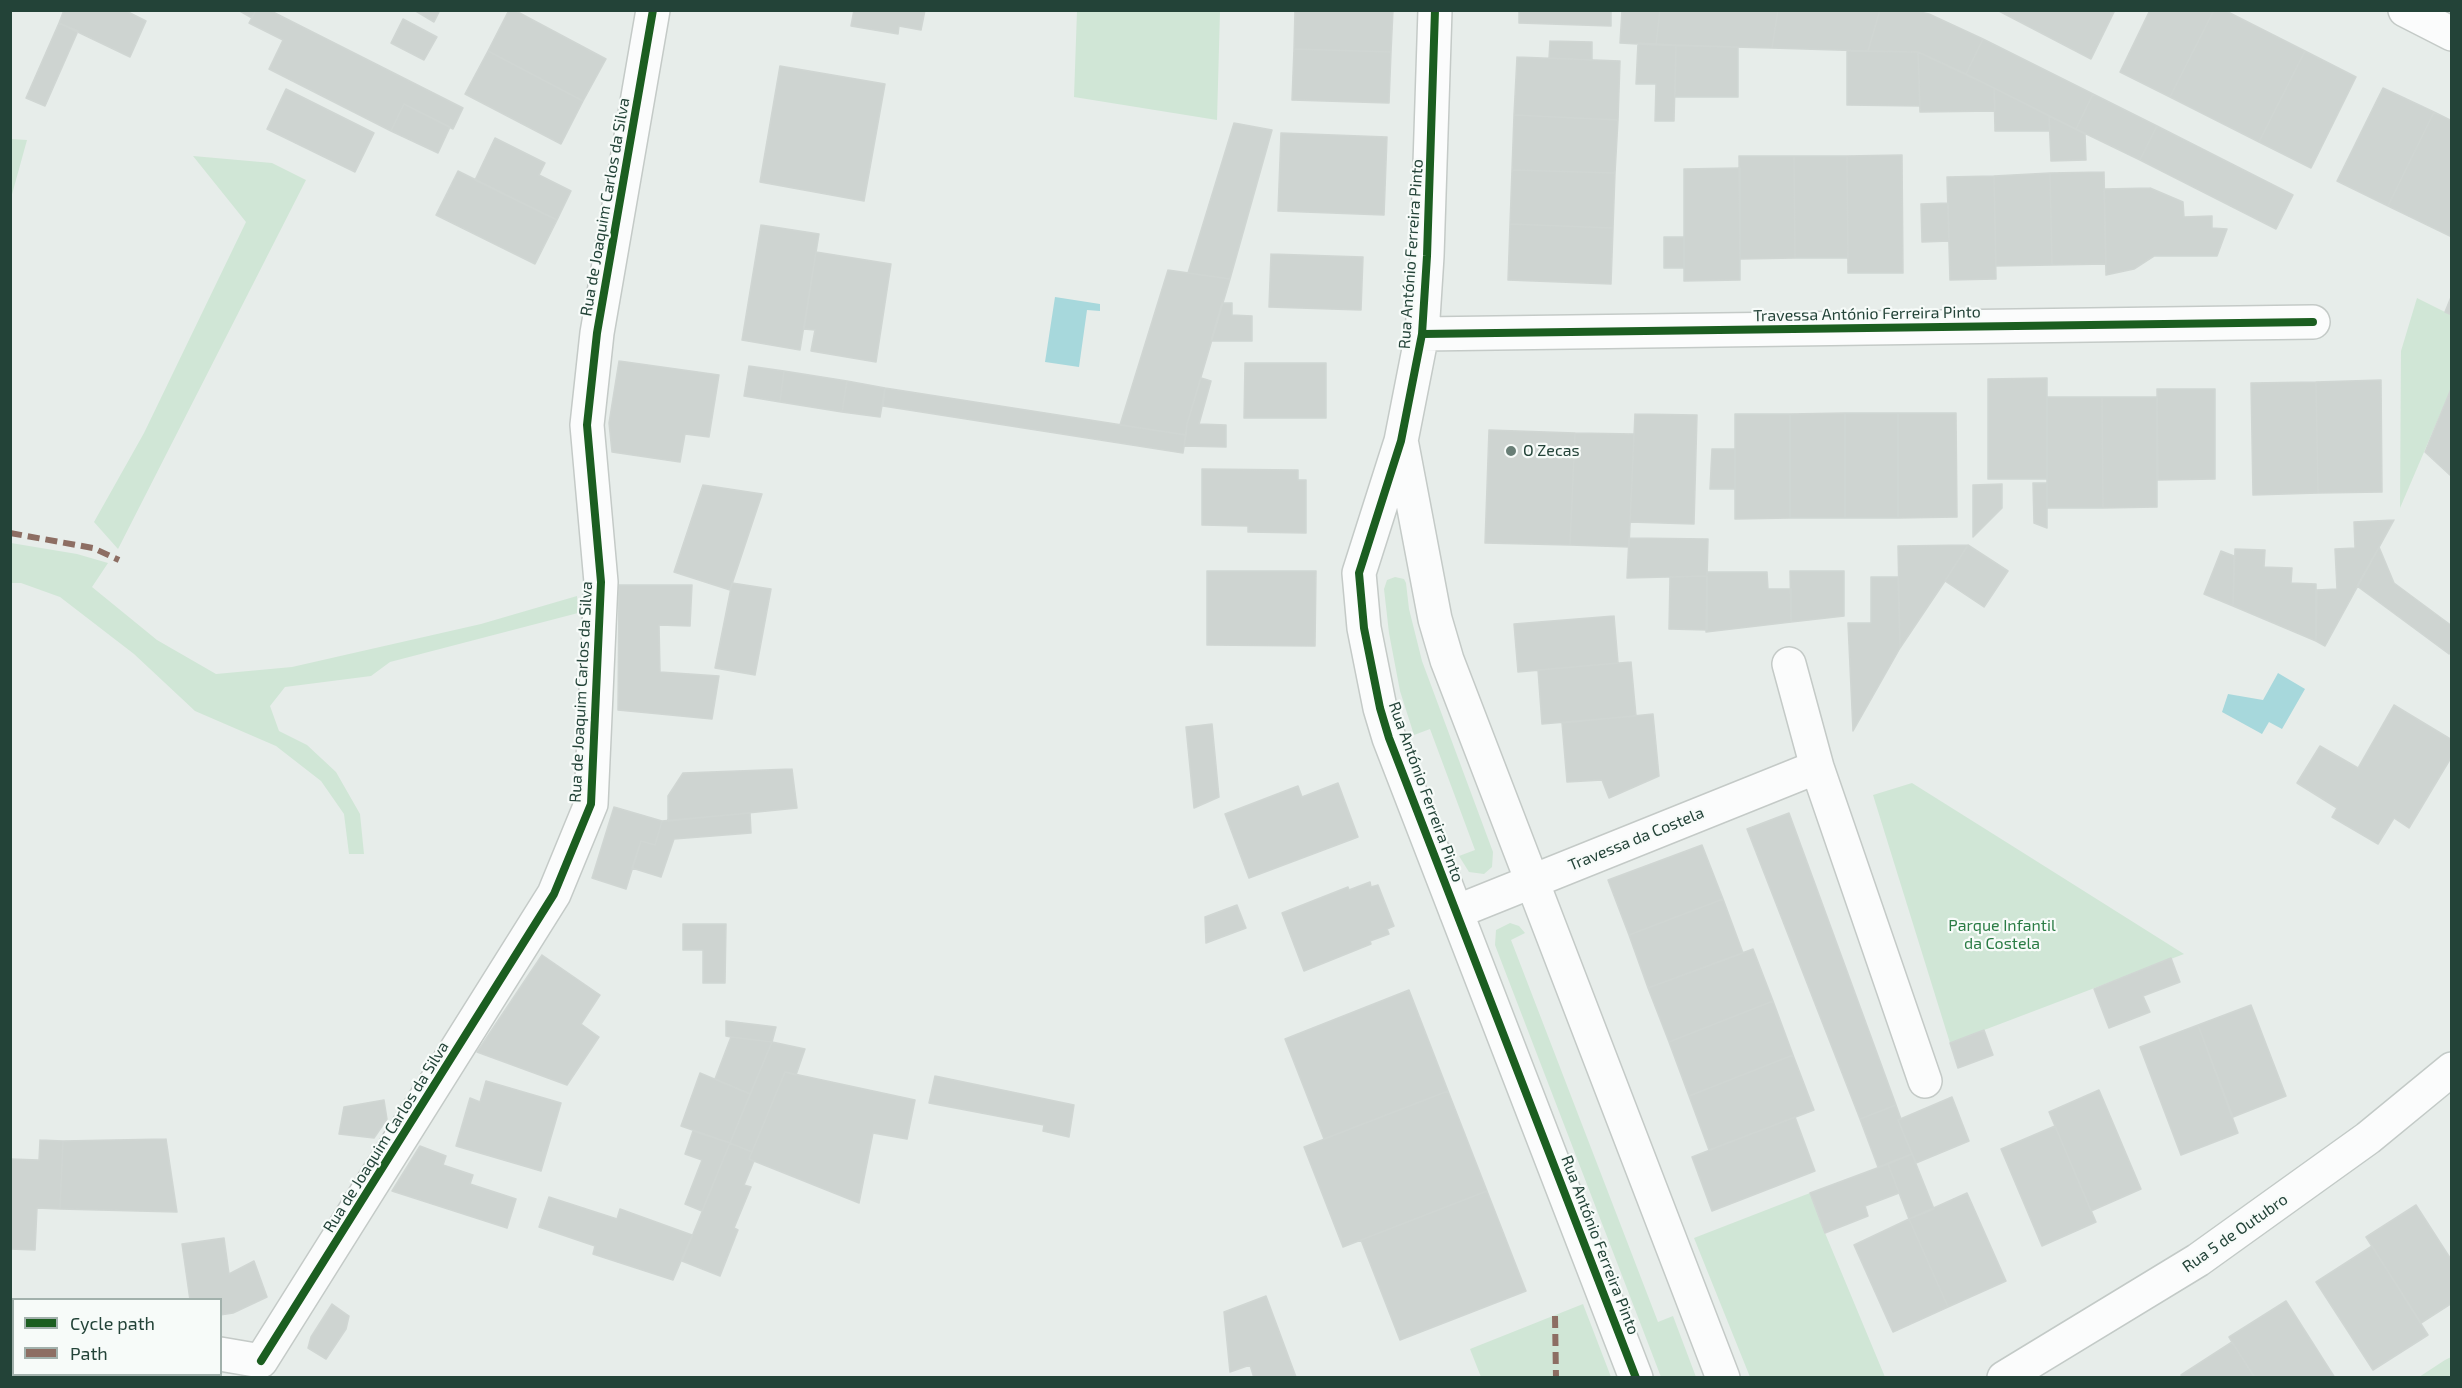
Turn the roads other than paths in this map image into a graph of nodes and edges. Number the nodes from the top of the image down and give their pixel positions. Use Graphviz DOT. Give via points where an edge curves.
graph roads {
  1 [pos="653,10"];
  2 [pos="1436,10"];
  3 [pos="2405,10"];
  4 [pos="2451,34"];
  5 [pos="2313,322"];
  6 [pos="1422,333"];
  7 [pos="1401,441"];
  8 [pos="1789,664"];
  9 [pos="1817,767"];
  10 [pos="1531,882"];
  11 [pos="1456,912"];
  12 [pos="2451,1069"];
  13 [pos="1925,1081"];
  14 [pos="222,1355"];
  15 [pos="266,1369"];
  16 [pos="1636,1377"];
  17 [pos="1723,1377"];
  18 [pos="2004,1377"];
  1 -- 15 [label="street, Rua de Joaquim Carlos da Silva" via="597,333 587,425 601,582 591,804 554,894"];
  2 -- 6 [label="street, Rua António Ferreira Pinto"];
  3 -- 4 [label="street"];
  5 -- 6 [label="street, Travessa António Ferreira Pinto"];
  6 -- 7 [label="street, Rua António Ferreira Pinto"];
  7 -- 10 [label="street, Rua António Ferreira Pinto" via="1447,660"];
  7 -- 11 [label="street, Rua António Ferreira Pinto" via="1359,573 1364,628 1389,738"];
  8 -- 9 [label="street"];
  9 -- 10 [label="street, Travessa da Costela"];
  9 -- 13 [label="street"];
  10 -- 11 [label="street, Travessa da Costela"];
  10 -- 17 [label="street, Rua António Ferreira Pinto"];
  11 -- 16 [label="street, Rua António Ferreira Pinto"];
  12 -- 18 [label="street, Rua 5 de Outubro" via="2359,1145 2198,1260"];
  14 -- 15 [label="street, Rua de Joaquim Carlos da Silva"];
}
